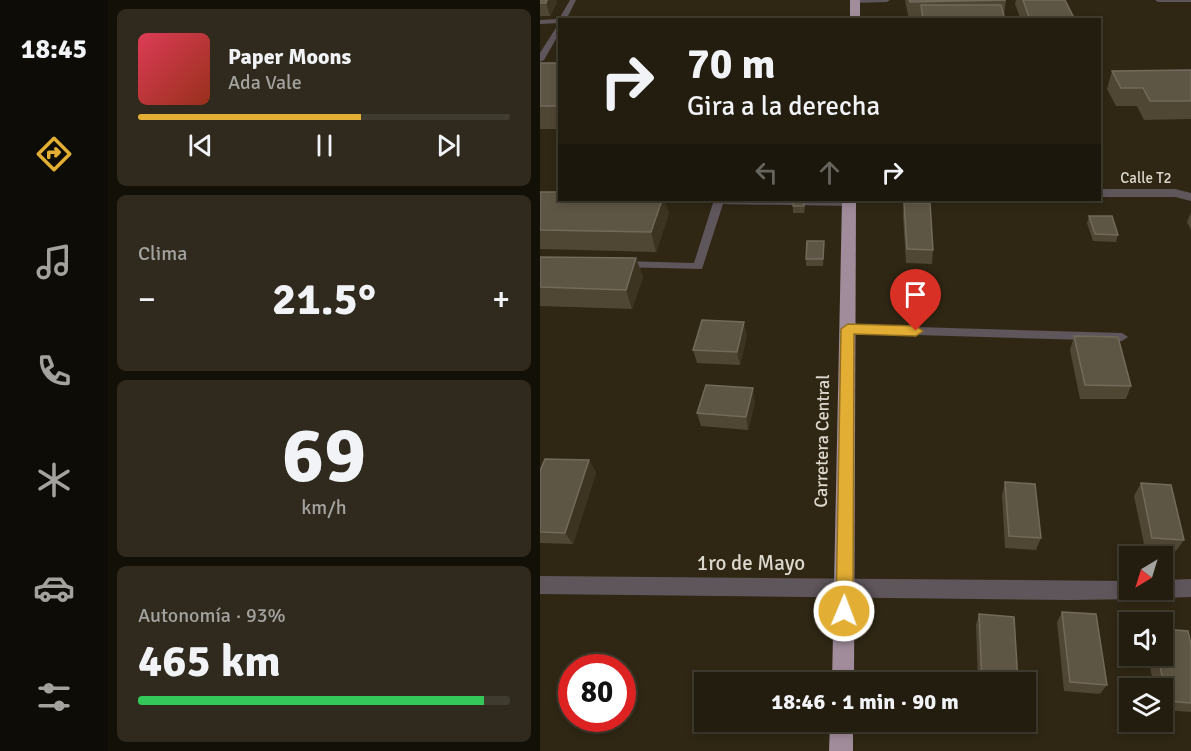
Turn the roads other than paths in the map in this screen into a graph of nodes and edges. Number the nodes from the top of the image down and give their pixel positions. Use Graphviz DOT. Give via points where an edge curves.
graph roads {
  1 [pos="573,0"];
  2 [pos="887,0"];
  3 [pos="1158,0"];
  4 [pos="1191,0"];
  5 [pos="855,1"];
  6 [pos="562,18"];
  7 [pos="855,18"];
  8 [pos="540,22"];
  9 [pos="558,22"];
  10 [pos="558,26"];
  11 [pos="540,60"];
  12 [pos="1101,193"];
  13 [pos="1191,196"];
  14 [pos="719,201"];
  15 [pos="849,201"];
  16 [pos="608,264"];
  17 [pos="848,329"];
  18 [pos="1122,337"];
  19 [pos="540,585"];
  20 [pos="845,587"];
  21 [pos="1191,588"];
  22 [pos="1173,589"];
  23 [pos="1119,590"];
  24 [pos="843,672"];
  25 [pos="842,732"];
  26 [pos="841,751"];
  1 -- 6 [label="lane"];
  2 -- 5 [label="lane"];
  3 -- 4 [label="lane"];
  5 -- 7 [label="highway"];
  8 -- 9 [label="lane"];
  10 -- 11 [label="lane"];
  12 -- 13 [label="street, Calle T2"];
  14 -- 16 [label="lane" via="698,267"];
  15 -- 17 [label="highway, Carretera Central"];
  17 -- 18 [label="lane"];
  17 -- 20 [label="highway, Carretera Central"];
  19 -- 20 [label="street, 1ro de Mayo"];
  20 -- 23 [label="street, 1ro de Mayo"];
  20 -- 24 [label="highway, Carretera Central"];
  21 -- 22 [label="street"];
  25 -- 26 [label="highway"];
}
